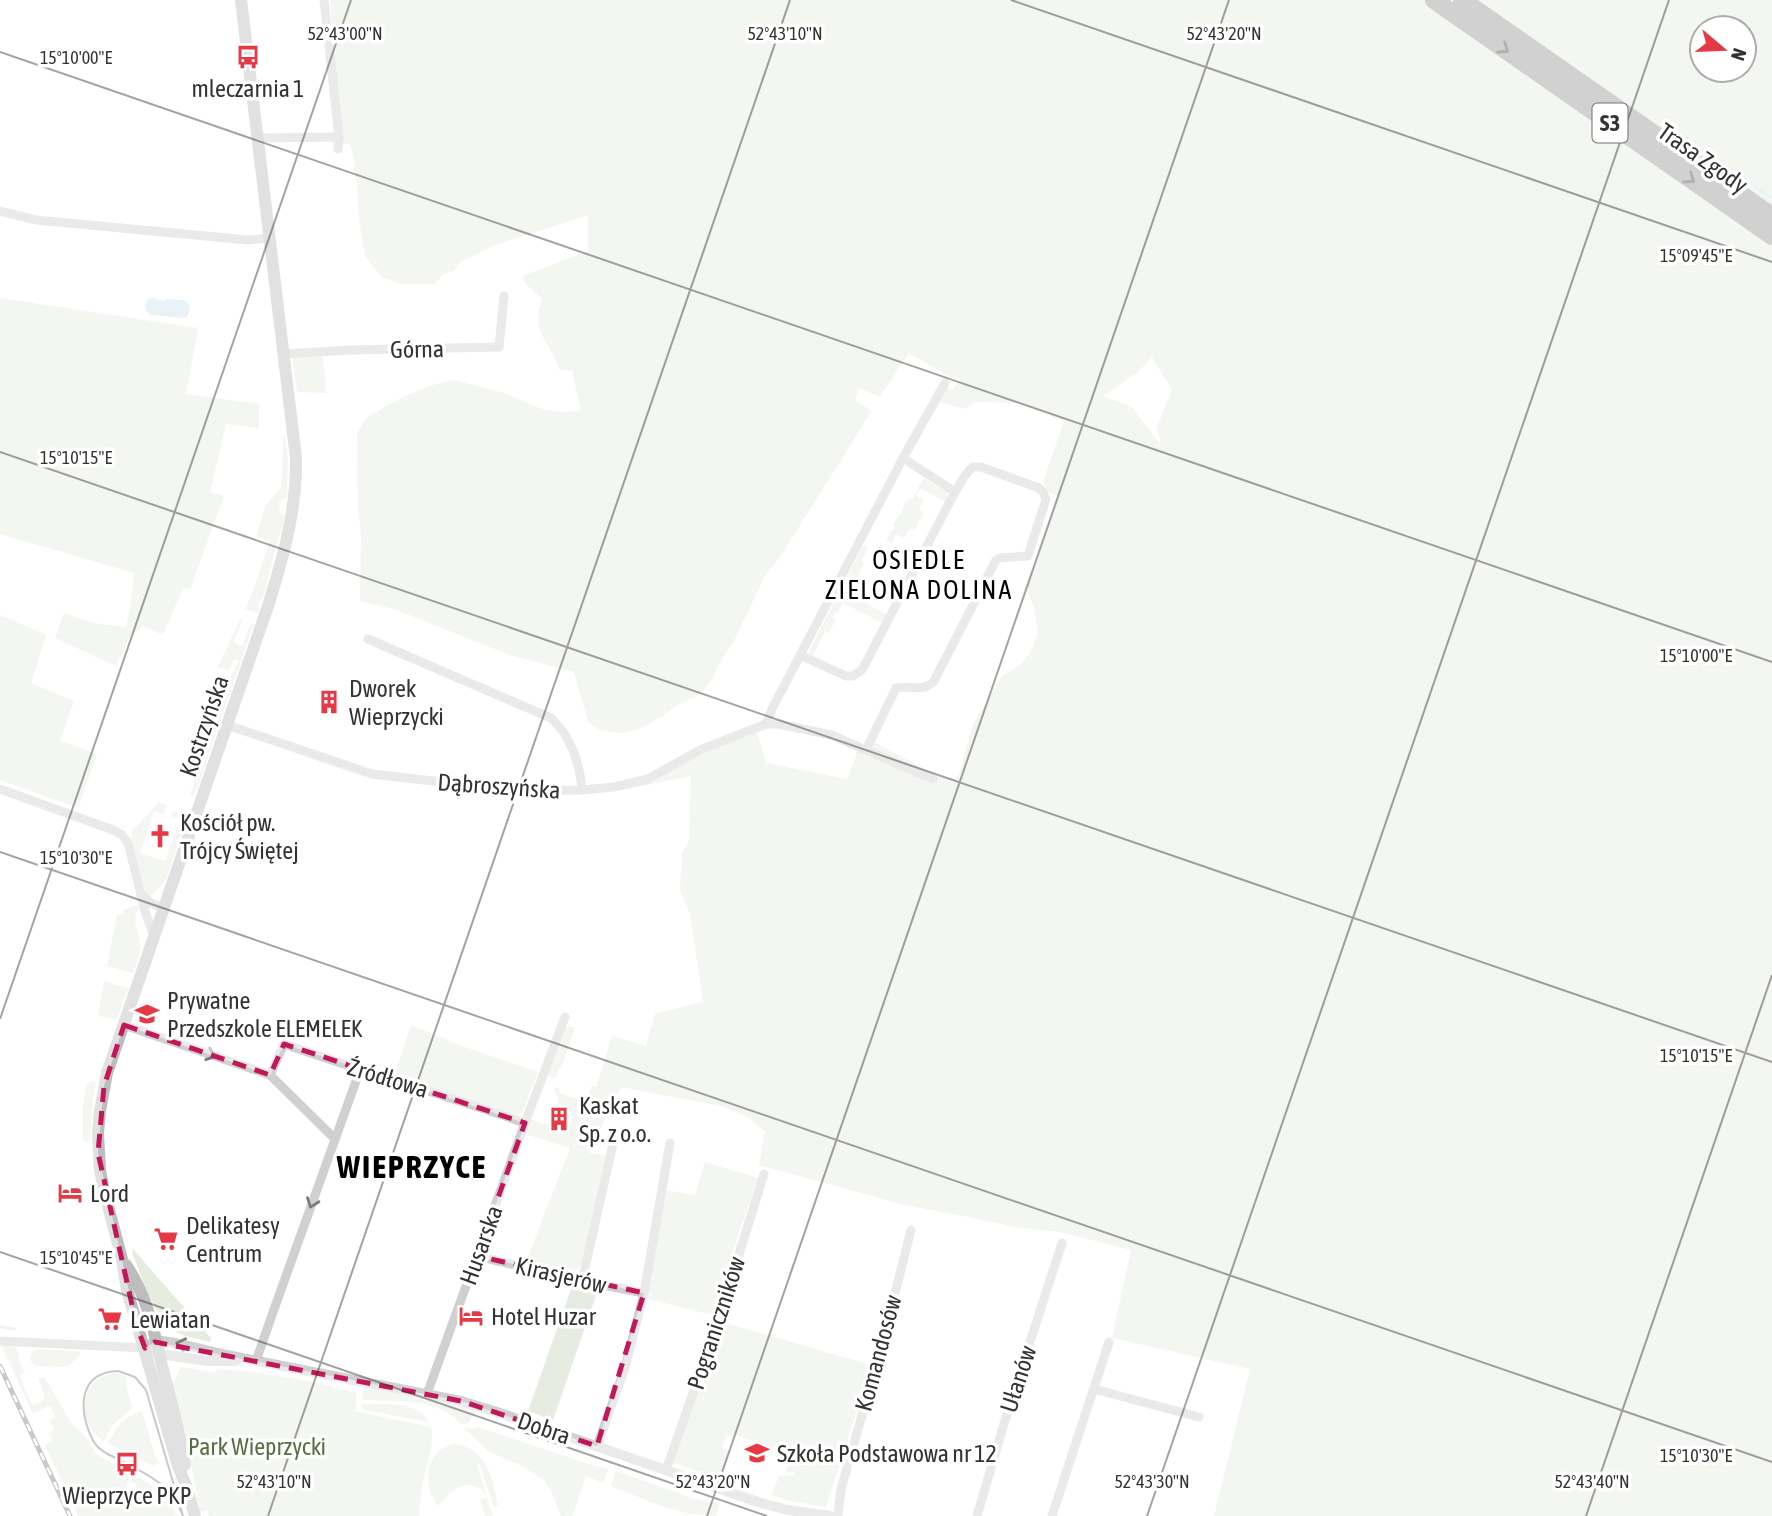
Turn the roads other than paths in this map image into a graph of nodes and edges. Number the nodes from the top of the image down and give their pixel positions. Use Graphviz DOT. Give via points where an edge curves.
graph roads {
  1 [pos="241,0"];
  2 [pos="324,0"];
  3 [pos="1434,0"];
  4 [pos="1462,0"];
  5 [pos="339,137"];
  6 [pos="258,138"];
  7 [pos="338,149"];
  8 [pos="0,211"];
  9 [pos="1772,216"];
  10 [pos="1772,236"];
  11 [pos="269,238"];
  12 [pos="504,296"];
  13 [pos="284,354"];
  14 [pos="945,383"];
  15 [pos="903,458"];
  16 [pos="955,492"];
  17 [pos="369,639"];
  18 [pos="800,655"];
  19 [pos="766,724"];
  20 [pos="227,725"];
  21 [pos="866,750"];
  22 [pos="933,779"];
  23 [pos="0,789"];
  24 [pos="582,790"];
  25 [pos="141,894"];
  26 [pos="164,908"];
  27 [pos="154,936"];
  28 [pos="565,1017"];
  29 [pos="124,1024"];
  30 [pos="360,1070"];
  31 [pos="270,1075"];
  32 [pos="525,1123"];
  33 [pos="335,1139"];
  34 [pos="670,1143"];
  35 [pos="613,1144"];
  36 [pos="764,1174"];
  37 [pos="911,1230"];
  38 [pos="1062,1243"];
  39 [pos="477,1256"];
  40 [pos="122,1259"];
  41 [pos="582,1281"];
  42 [pos="644,1293"];
  43 [pos="0,1341"];
  44 [pos="1109,1342"];
  45 [pos="145,1348"];
  46 [pos="159,1348"];
  47 [pos="254,1361"];
  48 [pos="1094,1389"];
  49 [pos="427,1394"];
  50 [pos="1199,1417"];
  51 [pos="597,1446"];
  52 [pos="666,1470"];
  53 [pos="187,1488"];
  54 [pos="195,1516"];
  55 [pos="822,1516"];
  56 [pos="830,1516"];
  57 [pos="838,1516"];
  58 [pos="977,1516"];
  59 [pos="1052,1516"];
  1 -- 6 [label="main road, Kostrzyńska"];
  2 -- 5 [label="street"];
  3 -- 10 [label="highway, Trasa Zgody / S3, one-way"];
  4 -- 9 [label="highway, Trasa Zgody / S3"];
  5 -- 6 [label="street"];
  5 -- 7 [label="street"];
  6 -- 11 [label="main road, Kostrzyńska"];
  8 -- 11 [label="street" via="36,220 248,240"];
  11 -- 13 [label="main road, Kostrzyńska"];
  12 -- 13 [label="street, Górna" via="499,347"];
  13 -- 20 [label="main road, Kostrzyńska" via="296,458 293,510 274,585"];
  14 -- 15 [label="street"];
  15 -- 16 [label="street"];
  15 -- 18 [label="street"];
  16 -- 18 [label="street" via="862,670 846,676"];
  16 -- 21 [label="street" via="973,467 981,467 1039,488 1046,499 1027,556 996,561 934,681 923,688 896,688"];
  17 -- 24 [label="street" via="551,718 565,732"];
  18 -- 19 [label="street"];
  19 -- 21 [label="street, Dąbroszyńska" via="831,735"];
  19 -- 24 [label="street, Dąbroszyńska" via="699,750 648,779"];
  20 -- 24 [label="street, Dąbroszyńska" via="372,774 520,791"];
  20 -- 26 [label="main road, Kostrzyńska"];
  21 -- 22 [label="street, Dąbroszyńska"];
  23 -- 25 [label="street" via="118,832 128,843"];
  25 -- 26 [label="street"];
  25 -- 27 [label="street"];
  26 -- 27 [label="main road, Kostrzyńska"];
  27 -- 29 [label="main road, Kostrzyńska"];
  28 -- 32 [label="street, Husarska"];
  29 -- 31 [label="street, one-way"];
  29 -- 40 [label="main road, Kostrzyńska" via="104,1086 98,1133 104,1191"];
  30 -- 31 [label="street, Źródłowa" via="284,1044"];
  30 -- 32 [label="street, Źródłowa"];
  30 -- 33 [label="street"];
  31 -- 33 [label="street"];
  32 -- 39 [label="street, Husarska"];
  33 -- 47 [label="street, one-way"];
  34 -- 42 [label="street"];
  35 -- 41 [label="street"];
  36 -- 52 [label="street, Pograniczników"];
  37 -- 57 [label="street, Komandosów" via="841,1489"];
  38 -- 58 [label="street, Ułanów"];
  39 -- 41 [label="street, Kirasjerów"];
  39 -- 49 [label="street, Husarska"];
  40 -- 45 [label="main road, Kostrzyńska"];
  40 -- 46 [label="main road, Kostrzyńska" via="145,1303"];
  41 -- 42 [label="street, Kirasjerów"];
  42 -- 51 [label="street" via="625,1368"];
  43 -- 45 [label="street"];
  44 -- 48 [label="street"];
  45 -- 46 [label="street, Dobra" via="154,1353"];
  45 -- 53 [label="main road, Kostrzyńska"];
  46 -- 47 [label="street, Dobra" via="208,1361"];
  46 -- 53 [label="main road, Kostrzyńska" via="180,1433"];
  47 -- 49 [label="street, Dobra"];
  48 -- 50 [label="street"];
  48 -- 59 [label="street"];
  49 -- 51 [label="street, Dobra" via="494,1410"];
  51 -- 52 [label="street, Dobra"];
  52 -- 55 [label="street, Dobra" via="758,1502"];
  53 -- 54 [label="main road, Kostrzyńska"];
  55 -- 56 [label="street, Dobra"];
}
